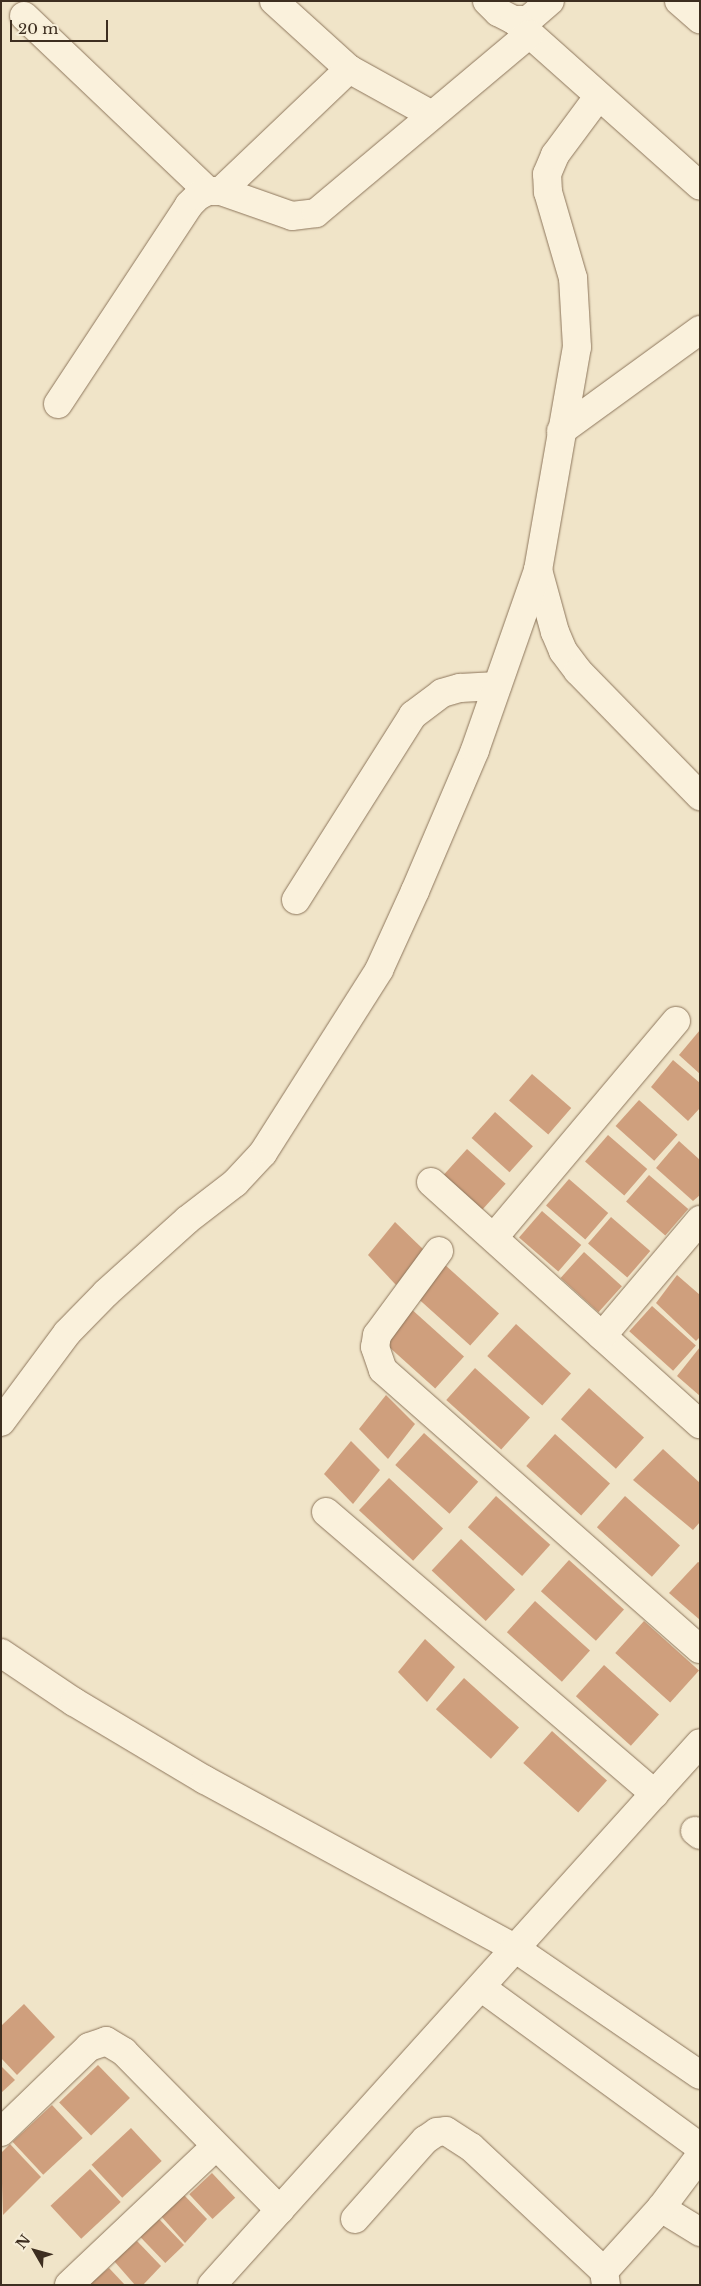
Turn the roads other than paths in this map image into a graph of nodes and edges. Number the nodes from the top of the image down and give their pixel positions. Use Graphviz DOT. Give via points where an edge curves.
graph roads {
  1 [pos="274,1"];
  2 [pos="487,1"];
  3 [pos="550,1"];
  4 [pos="679,1"];
  5 [pos="24,16"];
  6 [pos="700,19"];
  7 [pos="521,27"];
  8 [pos="349,69"];
  9 [pos="598,97"];
  10 [pos="432,115"];
  11 [pos="700,186"];
  12 [pos="215,191"];
  13 [pos="700,330"];
  14 [pos="58,404"];
  15 [pos="561,432"];
  16 [pos="538,570"];
  17 [pos="497,686"];
  18 [pos="700,796"];
  19 [pos="296,900"];
  20 [pos="676,1021"];
  21 [pos="431,1182"];
  22 [pos="700,1220"];
  23 [pos="495,1236"];
  24 [pos="439,1251"];
  25 [pos="602,1336"];
  26 [pos="1,1422"];
  27 [pos="700,1424"];
  28 [pos="326,1512"];
  29 [pos="700,1649"];
  30 [pos="1,1653"];
  31 [pos="700,1743"];
  32 [pos="655,1794"];
  33 [pos="516,1949"];
  34 [pos="482,1988"];
  35 [pos="700,2075"];
  36 [pos="1,2132"];
  37 [pos="216,2146"];
  38 [pos="700,2147"];
  39 [pos="700,2156"];
  40 [pos="661,2208"];
  41 [pos="280,2210"];
  42 [pos="355,2219"];
  43 [pos="700,2232"];
  44 [pos="605,2278"];
  45 [pos="69,2285"];
  46 [pos="212,2285"];
  1 -- 8 [label="street" via="321,47"];
  2 -- 7 [label="street"];
  3 -- 7 [label="street"];
  4 -- 6 [label="street"];
  5 -- 12 [label="street"];
  7 -- 9 [label="street"];
  7 -- 10 [label="street"];
  8 -- 10 [label="street"];
  8 -- 12 [label="street"];
  9 -- 11 [label="street"];
  9 -- 15 [label="street" via="555,155 547,174 548,192 574,278 577,347"];
  10 -- 12 [label="street" via="328,204 306,217 292,216"];
  12 -- 14 [label="street" via="189,205"];
  13 -- 15 [label="street"];
  15 -- 16 [label="street"];
  16 -- 17 [label="street"];
  16 -- 18 [label="street" via="556,632 573,664"];
  17 -- 19 [label="street" via="460,688 442,693 413,714"];
  17 -- 26 [label="street" via="475,750 379,970 283,1123 262,1154 235,1183 187,1220 68,1333"];
  20 -- 23 [label="street"];
  21 -- 23 [label="street"];
  22 -- 25 [label="street"];
  23 -- 25 [label="street"];
  24 -- 29 [label="street" via="377,1335 375,1347 383,1370"];
  25 -- 27 [label="street"];
  28 -- 32 [label="street"];
  30 -- 33 [label="street" via="74,1702 205,1780"];
  31 -- 32 [label="street"];
  32 -- 33 [label="street"];
  33 -- 34 [label="street"];
  33 -- 35 [label="street"];
  34 -- 38 [label="street"];
  34 -- 41 [label="street"];
  36 -- 37 [label="street" via="89,2047 106,2041 124,2052"];
  37 -- 41 [label="street"];
  37 -- 45 [label="street"];
  39 -- 40 [label="street"];
  40 -- 43 [label="street"];
  40 -- 44 [label="street"];
  41 -- 46 [label="street"];
  42 -- 44 [label="street" via="425,2140 437,2132 446,2131 471,2147"];
}
